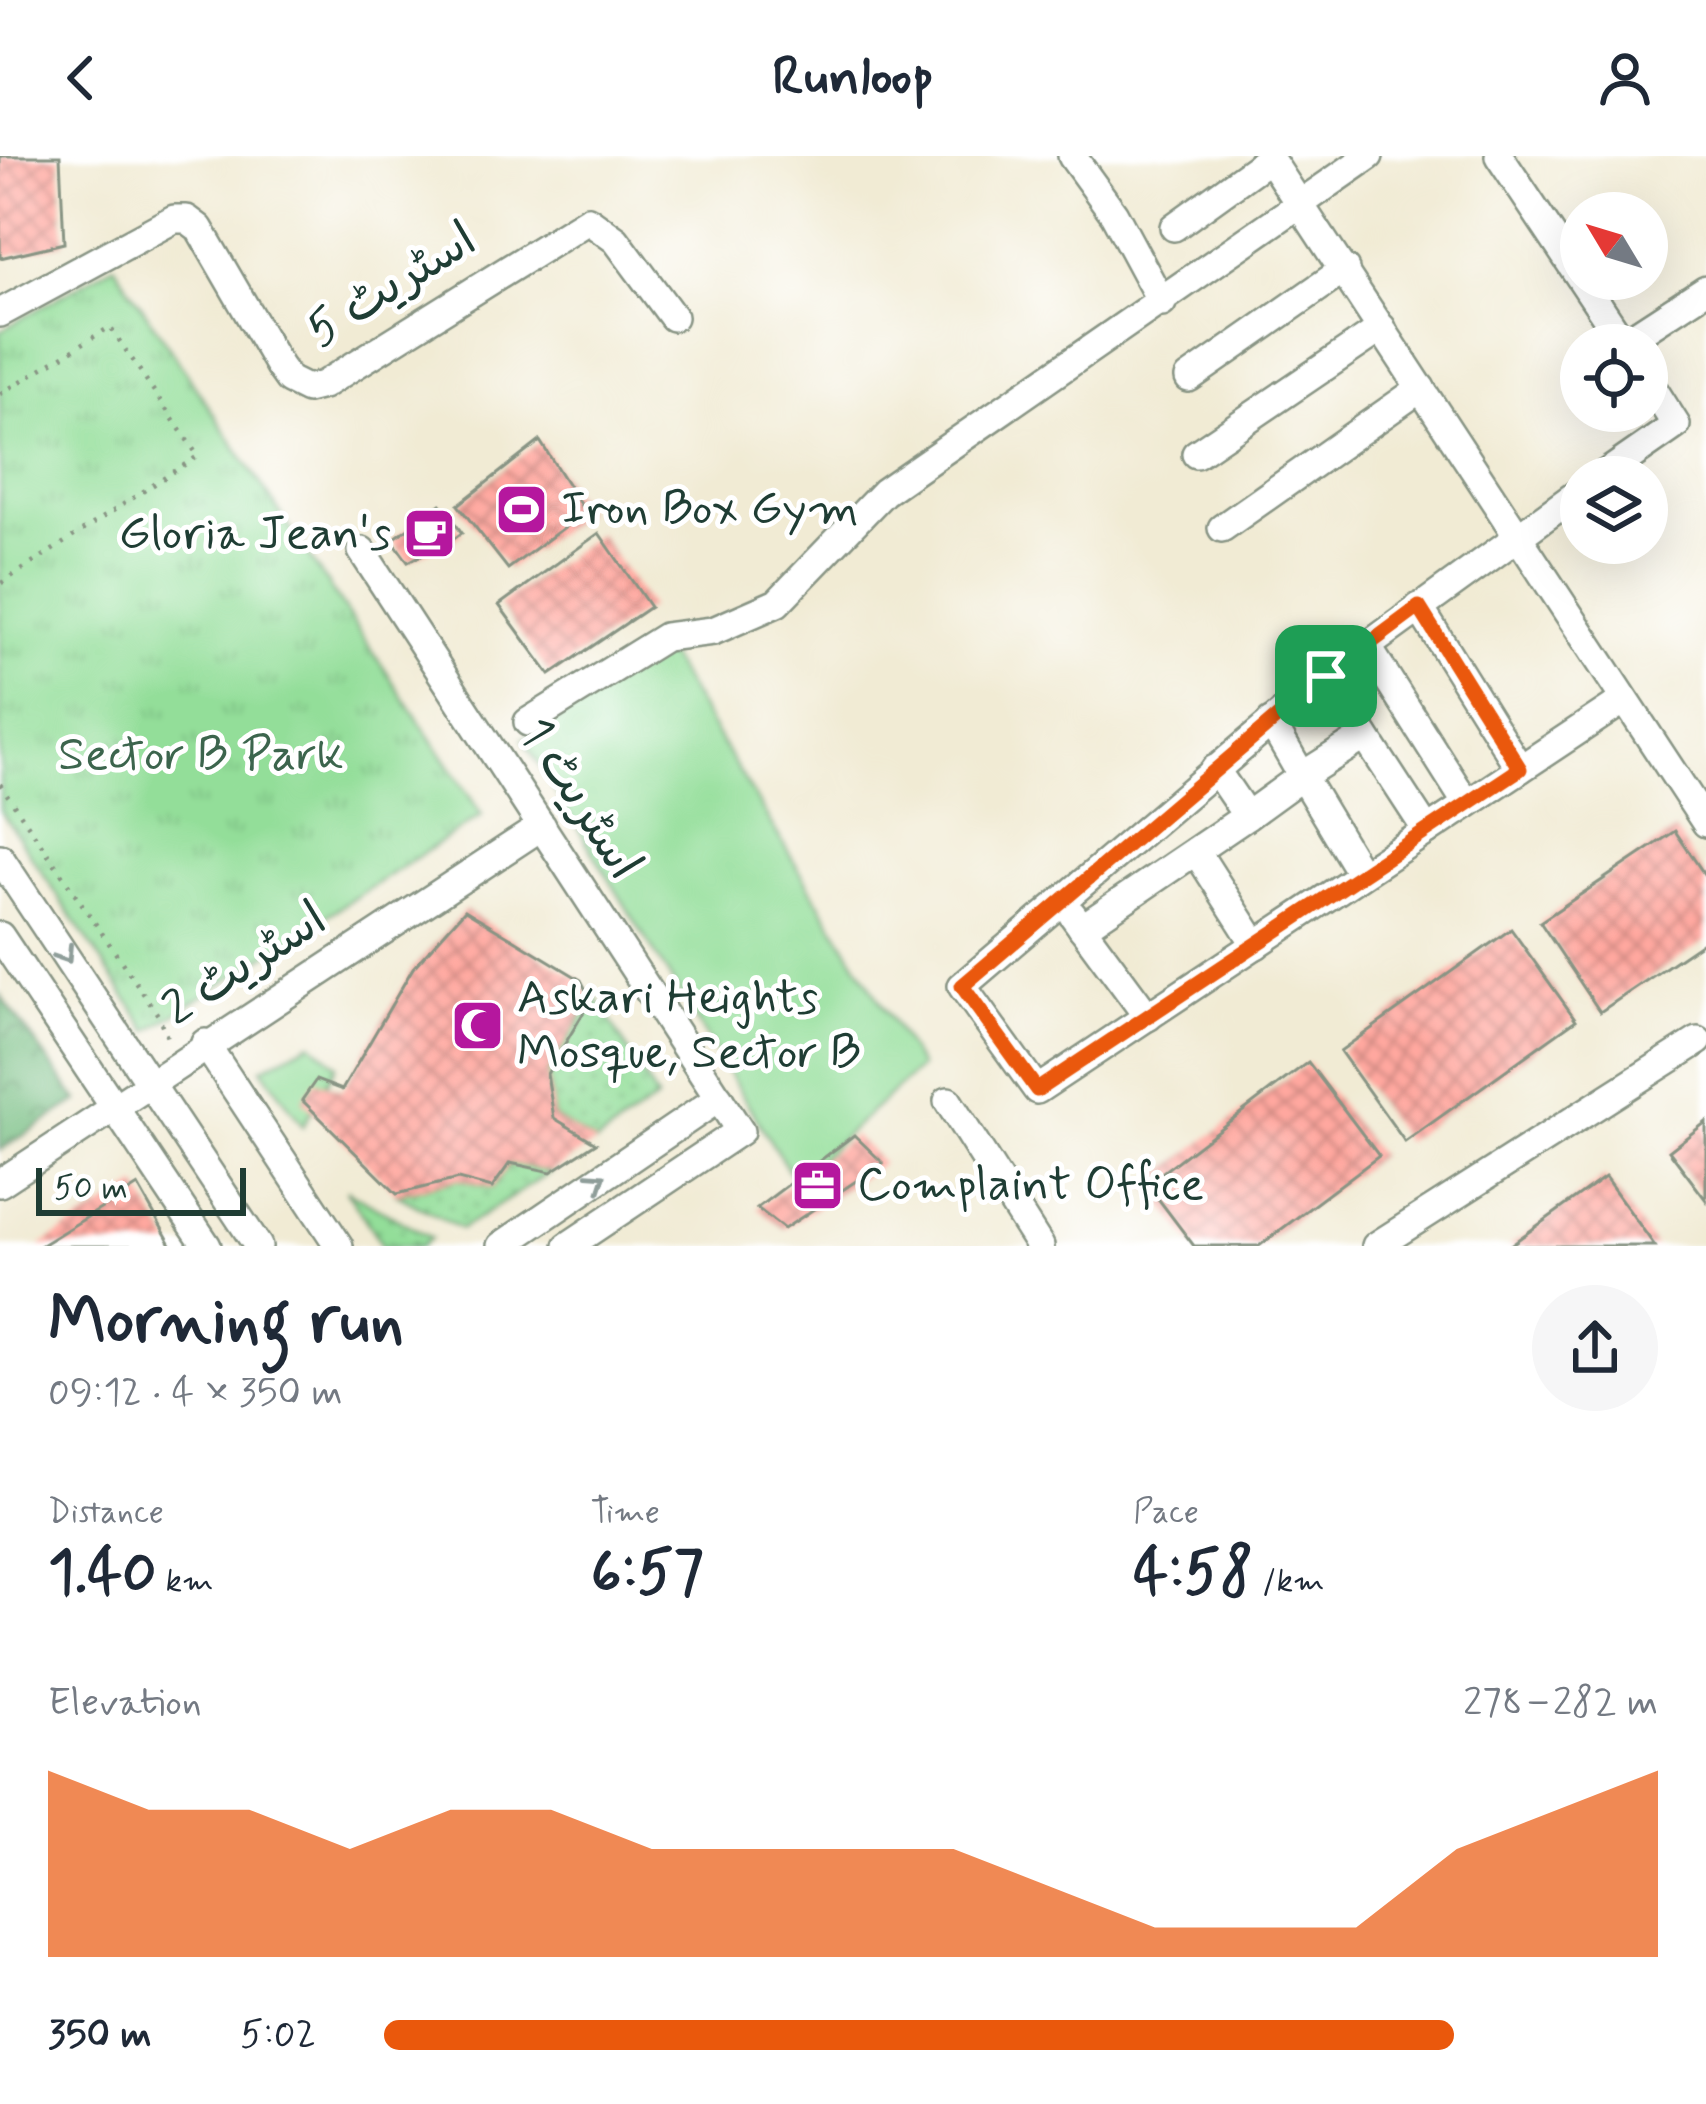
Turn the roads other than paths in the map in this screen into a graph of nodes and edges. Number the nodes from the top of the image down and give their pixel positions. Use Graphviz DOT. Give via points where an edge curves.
graph roads {
  1 [pos="1072,156"];
  2 [pos="1369,156"];
  3 [pos="1499,156"];
  4 [pos="1269,157"];
  5 [pos="1299,200"];
  6 [pos="1174,227"];
  7 [pos="1345,269"];
  8 [pos="1706,289"];
  9 [pos="1162,303"];
  10 [pos="0,313"];
  11 [pos="673,317"];
  12 [pos="1611,324"];
  13 [pos="1654,324"];
  14 [pos="1382,328"];
  15 [pos="1189,379"];
  16 [pos="1421,388"];
  17 [pos="1666,432"];
  18 [pos="1196,454"];
  19 [pos="1631,456"];
  20 [pos="1560,505"];
  21 [pos="1222,528"];
  22 [pos="1517,535"];
  23 [pos="362,551"];
  24 [pos="1419,607"];
  25 [pos="1366,646"];
  26 [pos="1326,676"];
  27 [pos="1624,700"];
  28 [pos="528,722"];
  29 [pos="1271,722"];
  30 [pos="1365,736"];
  31 [pos="1215,769"];
  32 [pos="1520,769"];
  33 [pos="1302,776"];
  34 [pos="1467,804"];
  35 [pos="1247,816"];
  36 [pos="1706,824"];
  37 [pos="542,826"];
  38 [pos="1427,831"];
  39 [pos="1196,851"];
  40 [pos="0,858"];
  41 [pos="1361,874"];
  42 [pos="1061,899"];
  43 [pos="1082,928"];
  44 [pos="0,936"];
  45 [pos="1256,945"];
  46 [pos="1148,1017"];
  47 [pos="1698,1041"];
  48 [pos="205,1043"];
  49 [pos="151,1086"];
  50 [pos="719,1098"];
  51 [pos="948,1101"];
  52 [pos="115,1111"];
  53 [pos="0,1183"];
  54 [pos="207,1246"];
  55 [pos="258,1246"];
  56 [pos="339,1246"];
  57 [pos="501,1246"];
  58 [pos="568,1246"];
  59 [pos="1040,1246"];
  60 [pos="1376,1246"];
  1 -- 9 [label="street"];
  2 -- 5 [label="street"];
  3 -- 12 [label="street"];
  4 -- 5 [label="street"];
  4 -- 6 [label="street"];
  5 -- 7 [label="street"];
  5 -- 9 [label="street"];
  7 -- 14 [label="street"];
  7 -- 15 [label="street"];
  8 -- 13 [label="street"];
  9 -- 28 [label="street" via="884,491 777,602 712,631 665,637"];
  10 -- 11 [label="street, اسٹریٹ 5" via="187,219 279,366 308,389 588,220 616,240"];
  14 -- 16 [label="street"];
  14 -- 18 [label="street"];
  16 -- 21 [label="street"];
  16 -- 22 [label="street"];
  17 -- 19 [label="street"];
  20 -- 22 [label="street"];
  22 -- 24 [label="street"];
  22 -- 27 [label="street"];
  23 -- 37 [label="street, اسٹریٹ 1"];
  24 -- 25 [label="street"];
  24 -- 32 [label="street"];
  25 -- 26 [label="street"];
  25 -- 34 [label="street"];
  26 -- 29 [label="street"];
  26 -- 30 [label="street"];
  27 -- 32 [label="street"];
  27 -- 36 [label="street"];
  29 -- 31 [label="street"];
  29 -- 33 [label="street"];
  30 -- 33 [label="street"];
  30 -- 38 [label="street"];
  31 -- 35 [label="street"];
  31 -- 42 [label="street"];
  32 -- 34 [label="street"];
  33 -- 35 [label="street"];
  33 -- 41 [label="street"];
  34 -- 38 [label="street"];
  35 -- 39 [label="street"];
  37 -- 48 [label="street, اسٹریٹ 2"];
  37 -- 50 [label="street, اسٹریٹ 1"];
  38 -- 41 [label="street"];
  39 -- 43 [label="street"];
  39 -- 45 [label="street"];
  40 -- 49 [label="street, one-way"];
  41 -- 45 [label="street"];
  42 -- 43 [label="street"];
  42 -- 46 [label="street" via="962,986 1037,1090"];
  43 -- 46 [label="street"];
  44 -- 52 [label="street"];
  45 -- 46 [label="street"];
  47 -- 60 [label="street"];
  48 -- 49 [label="street, اسٹریٹ 2"];
  48 -- 56 [label="street"];
  49 -- 52 [label="street, اسٹریٹ 2"];
  49 -- 55 [label="street"];
  57 -- 50 [label="street, one-way"];
  50 -- 58 [label="street, اسٹریٹ 1" via="740,1131"];
  51 -- 59 [label="street"];
  52 -- 53 [label="street, اسٹریٹ 2"];
  52 -- 54 [label="street"];
}
